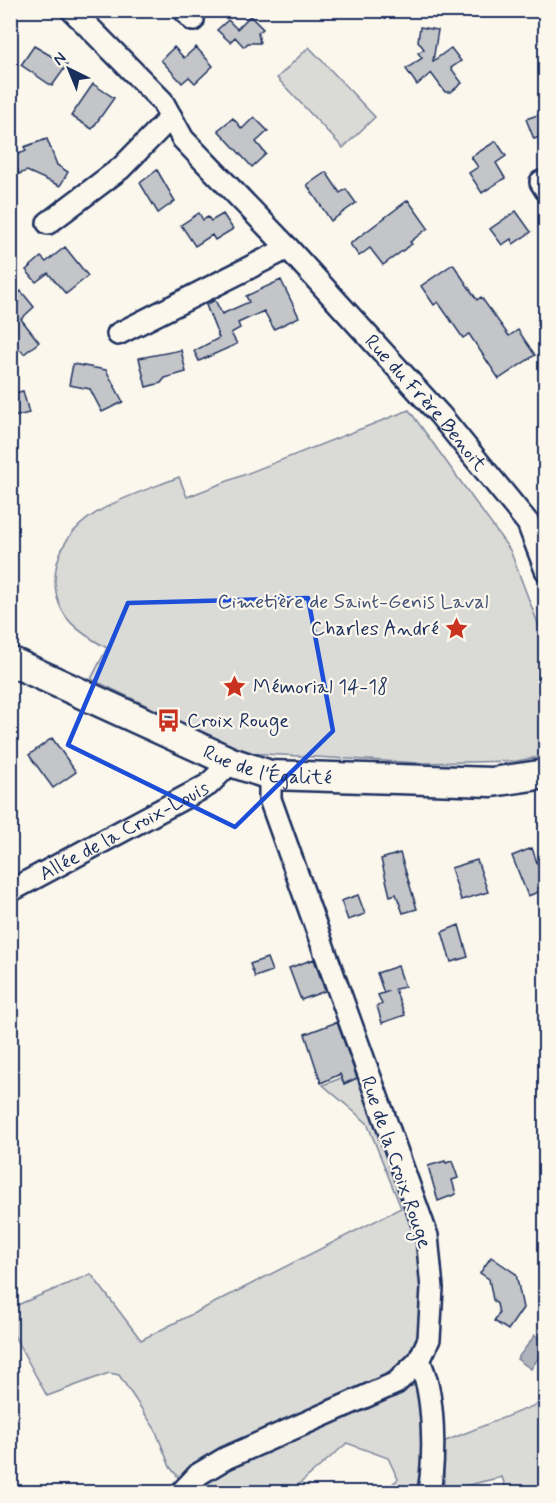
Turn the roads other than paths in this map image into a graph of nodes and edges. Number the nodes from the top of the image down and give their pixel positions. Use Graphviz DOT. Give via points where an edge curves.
graph roads {
  1 [pos="72,10"];
  2 [pos="171,117"];
  3 [pos="48,223"];
  4 [pos="288,248"];
  5 [pos="118,334"];
  6 [pos="546,570"];
  7 [pos="10,661"];
  8 [pos="231,762"];
  9 [pos="546,774"];
  10 [pos="270,775"];
  11 [pos="10,891"];
  12 [pos="419,1361"];
  13 [pos="182,1492"];
  14 [pos="429,1492"];
  1 -- 2 [label="street, Rue du Frère Benoit" via="162,100"];
  2 -- 3 [label="street" via="121,168"];
  2 -- 4 [label="street, Rue du Frère Benoit" via="183,139"];
  4 -- 5 [label="street"];
  4 -- 6 [label="street, Rue du Frère Benoit" via="440,415 528,523"];
  7 -- 8 [label="street, Rue de l'Égalité"];
  8 -- 10 [label="street, Rue de l'Égalité"];
  8 -- 11 [label="street, Allée de la Croix-Louis" via="208,785"];
  9 -- 10 [label="street, Rue de l'Égalité" via="492,782"];
  10 -- 12 [label="street, Rue de la Croix Rouge" via="270,799 427,1236 432,1288 429,1339"];
  12 -- 13 [label="street, Rue de la Croix Rouge" via="396,1383 226,1458 199,1474"];
  12 -- 14 [label="street" via="427,1376 431,1407"];
}
